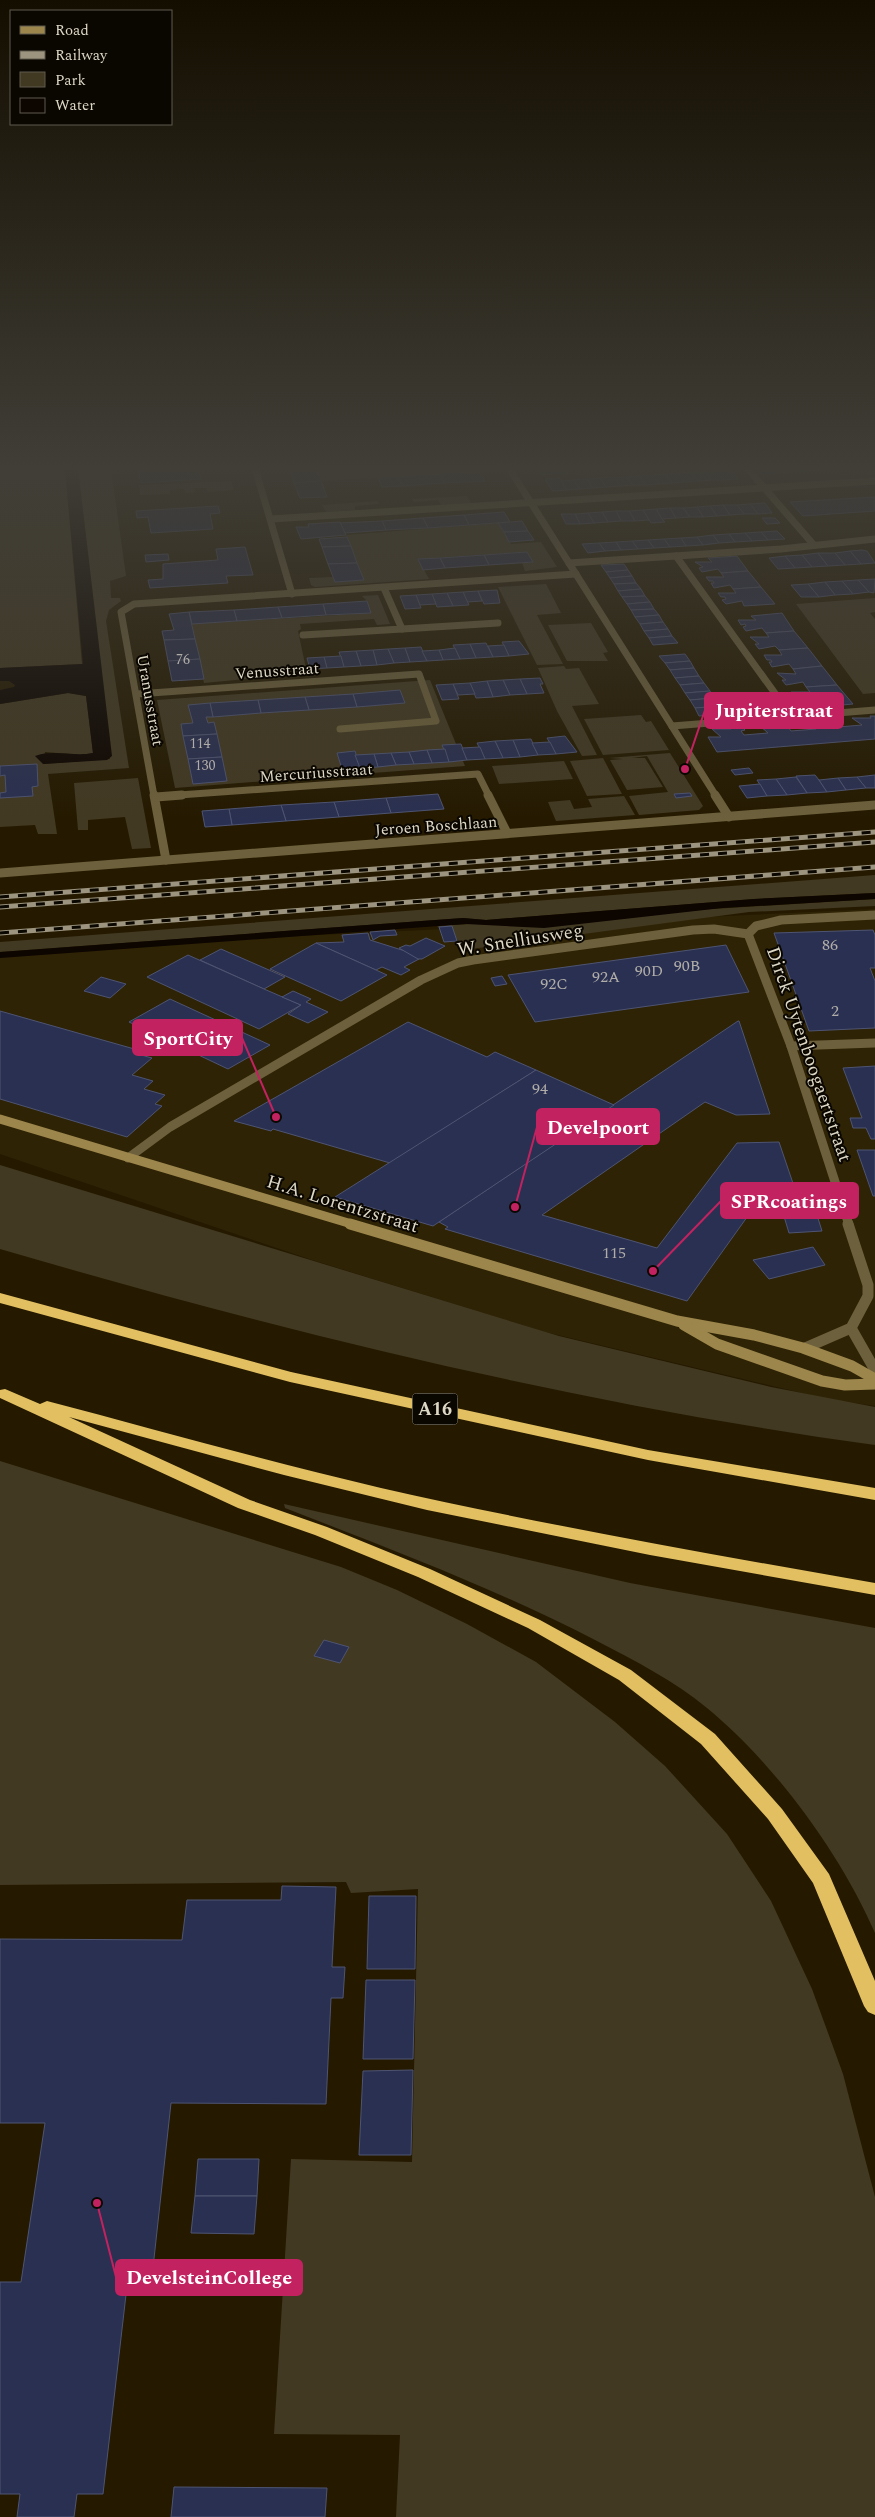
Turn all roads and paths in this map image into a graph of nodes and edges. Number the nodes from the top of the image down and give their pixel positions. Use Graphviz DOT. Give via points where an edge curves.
graph roads {
  1 [pos="290,585"];
  2 [pos="419,585"];
  3 [pos="583,585"];
  4 [pos="697,585"];
  5 [pos="384,588"];
  6 [pos="292,594"];
  7 [pos="498,623"];
  8 [pos="402,629"];
  9 [pos="303,635"];
  10 [pos="137,694"];
  11 [pos="875,710"];
  12 [pos="792,717"];
  13 [pos="672,726"];
  14 [pos="340,729"];
  15 [pos="156,797"];
  16 [pos="875,805"];
  17 [pos="729,817"];
  18 [pos="506,833"];
  19 [pos="166,860"];
  20 [pos="0,873"];
  21 [pos="875,915"];
  22 [pos="748,934"];
  23 [pos="875,1043"];
  24 [pos="791,1046"];
  25 [pos="0,1119"];
  26 [pos="128,1158"];
  27 [pos="0,1298"];
  28 [pos="677,1321"];
  29 [pos="851,1328"];
  30 [pos="805,1348"];
  31 [pos="875,1370"];
  32 [pos="875,1379"];
  33 [pos="875,1384"];
  34 [pos="2,1393"];
  35 [pos="875,1494"];
  36 [pos="875,1589"];
  37 [pos="875,2006"];
  1 -- 6 [label="street"];
  2 -- 5 [label="street, Uranusstraat"];
  3 -- 13 [label="street"];
  4 -- 12 [label="street"];
  5 -- 6 [label="street, Uranusstraat"];
  5 -- 8 [label="street"];
  6 -- 10 [label="street, Uranusstraat" via="126,607 121,612"];
  7 -- 8 [label="street"];
  8 -- 9 [label="street"];
  10 -- 14 [label="street, Venusstraat" via="419,674 436,721"];
  10 -- 15 [label="street, Uranusstraat"];
  11 -- 12 [label="street"];
  12 -- 13 [label="street"];
  13 -- 17 [label="street"];
  15 -- 18 [label="street, Mercuriusstraat" via="478,774"];
  15 -- 19 [label="street, Uranusstraat"];
  16 -- 17 [label="street, Jeroen Boschlaan"];
  17 -- 18 [label="street, Jeroen Boschlaan"];
  18 -- 19 [label="street, Jeroen Boschlaan"];
  19 -- 20 [label="street, Jeroen Boschlaan"];
  21 -- 22 [label="street" via="781,920 756,926"];
  22 -- 24 [label="street, Dirck Uytenboogaertstraat"];
  22 -- 26 [label="street, W. Snelliusweg" via="714,929 693,930 458,963 421,980 170,1126"];
  23 -- 24 [label="street"];
  24 -- 29 [label="street, Dirck Uytenboogaertstraat" via="866,1273 868,1296"];
  25 -- 26 [label="street, H.A. Lorentzstraat"];
  26 -- 28 [label="street, H.A. Lorentzstraat"];
  27 -- 35 [label="highway, A16" via="290,1376 479,1419 648,1455"];
  28 -- 30 [label="street, H.A. Lorentzstraat" via="750,1333"];
  28 -- 33 [label="street, H.A. Lorentzstraat" via="718,1344 822,1381"];
  29 -- 30 [label="street"];
  29 -- 31 [label="street"];
  30 -- 32 [label="street, H.A. Lorentzstraat" via="839,1359"];
  34 -- 36 [label="highway" via="197,1447 425,1504 718,1562"];
  34 -- 37 [label="highway" via="244,1504 424,1573 534,1624 625,1675 708,1739 775,1814 822,1880"];
}
